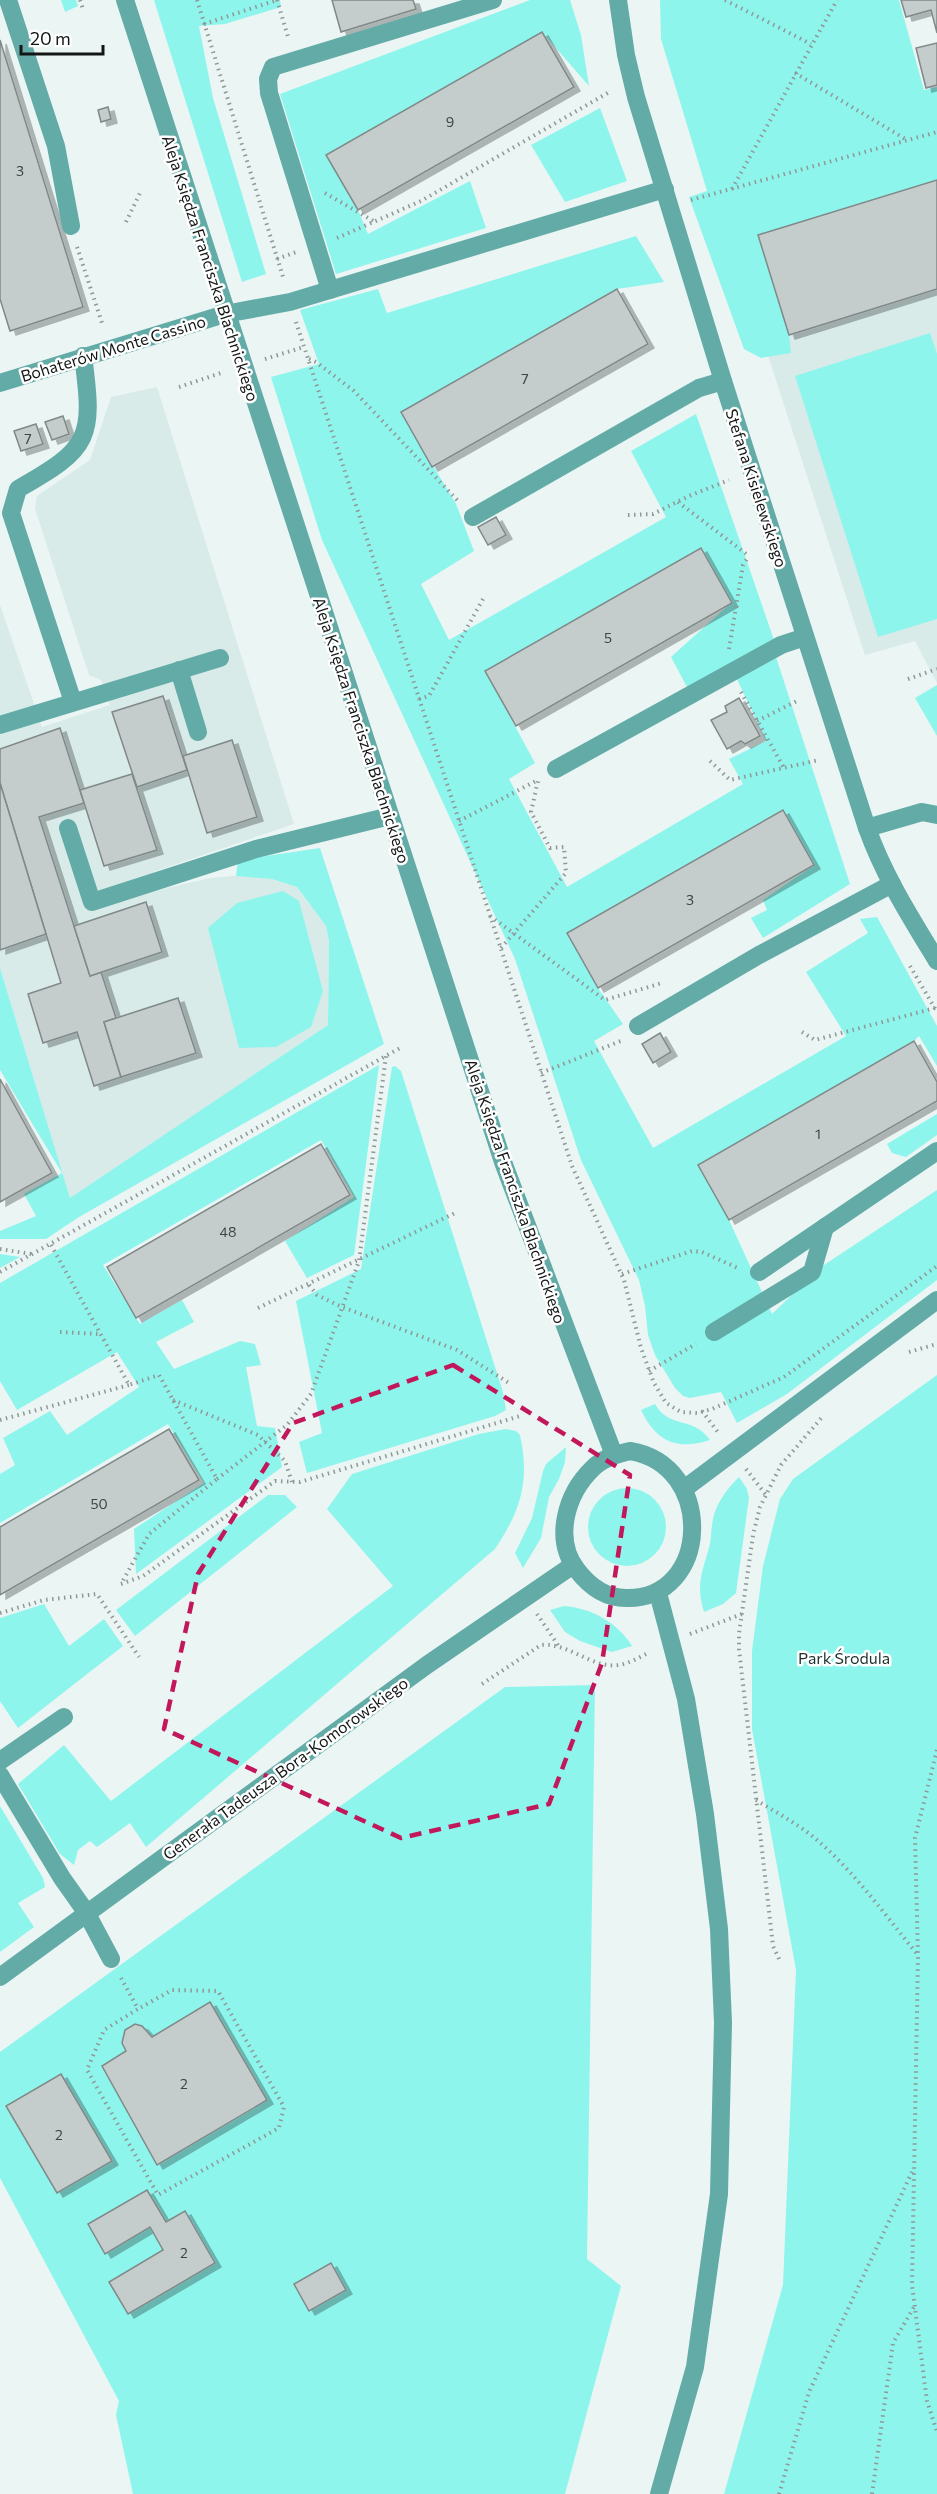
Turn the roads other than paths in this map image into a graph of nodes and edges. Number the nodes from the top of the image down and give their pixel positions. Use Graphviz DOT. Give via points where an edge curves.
graph roads {
  1 [pos="8,0"];
  2 [pos="125,0"];
  3 [pos="493,0"];
  4 [pos="618,0"];
  5 [pos="668,197"];
  6 [pos="71,226"];
  7 [pos="330,290"];
  8 [pos="225,314"];
  9 [pos="83,356"];
  10 [pos="723,381"];
  11 [pos="0,383"];
  12 [pos="473,518"];
  13 [pos="805,637"];
  14 [pos="220,658"];
  15 [pos="179,670"];
  16 [pos="73,702"];
  17 [pos="0,725"];
  18 [pos="198,732"];
  19 [pos="556,769"];
  20 [pos="937,815"];
  21 [pos="390,816"];
  22 [pos="68,828"];
  23 [pos="867,828"];
  24 [pos="892,884"];
  25 [pos="937,961"];
  26 [pos="638,1026"];
  27 [pos="937,1151"];
  28 [pos="825,1227"];
  29 [pos="759,1272"];
  30 [pos="937,1300"];
  31 [pos="714,1332"];
  32 [pos="614,1455"];
  33 [pos="684,1489"];
  34 [pos="573,1565"];
  35 [pos="658,1593"];
  36 [pos="64,1717"];
  37 [pos="0,1761"];
  38 [pos="0,1775"];
  39 [pos="86,1912"];
  40 [pos="111,1959"];
  41 [pos="0,1977"];
  42 [pos="659,2494"];
  1 -- 6 [label="street" via="56,146"];
  2 -- 8 [label="street, Aleja Księdza Franciszka Blachnickiego"];
  3 -- 7 [label="street" via="273,67 268,79 269,93"];
  4 -- 5 [label="street, Stefana Kisielewskiego" via="636,97"];
  5 -- 7 [label="street, Bohaterów Monte Cassino"];
  5 -- 10 [label="street, Stefana Kisielewskiego"];
  7 -- 8 [label="street, Bohaterów Monte Cassino"];
  8 -- 9 [label="street, Bohaterów Monte Cassino"];
  8 -- 21 [label="street, Aleja Księdza Franciszka Blachnickiego"];
  9 -- 11 [label="street, Bohaterów Monte Cassino"];
  9 -- 16 [label="street" via="88,428 78,448 18,489 11,513"];
  10 -- 12 [label="street" via="699,388"];
  10 -- 13 [label="street, Stefana Kisielewskiego"];
  13 -- 19 [label="street" via="781,645"];
  13 -- 23 [label="street, Stefana Kisielewskiego"];
  14 -- 15 [label="street"];
  15 -- 16 [label="street"];
  15 -- 18 [label="street"];
  16 -- 17 [label="street"];
  20 -- 23 [label="street" via="922,812"];
  21 -- 22 [label="street" via="256,849 92,902"];
  21 -- 32 [label="street, Aleja Księdza Franciszka Blachnickiego" via="503,1161"];
  23 -- 24 [label="street, Stefana Kisielewskiego"];
  24 -- 25 [label="street, Stefana Kisielewskiego"];
  24 -- 26 [label="street"];
  27 -- 28 [label="street"];
  28 -- 29 [label="street"];
  28 -- 31 [label="street" via="812,1272"];
  30 -- 33 [label="street"];
  32 -- 33 [label="street" via="630,1451 647,1454 662,1464"];
  32 -- 34 [label="street" via="594,1467 572,1498 564,1534"];
  33 -- 35 [label="street" via="693,1540 680,1571"];
  34 -- 35 [label="street" via="586,1582 615,1598 634,1599"];
  34 -- 39 [label="street, Generała Tadeusza Bora-Komorowskiego" via="427,1665"];
  35 -- 42 [label="street" via="686,1699 705,1814 719,1929 723,2023 719,2194 695,2367"];
  36 -- 37 [label="street"];
  38 -- 39 [label="street"];
  39 -- 40 [label="street"];
  39 -- 41 [label="street, Generała Tadeusza Bora-Komorowskiego"];
}
